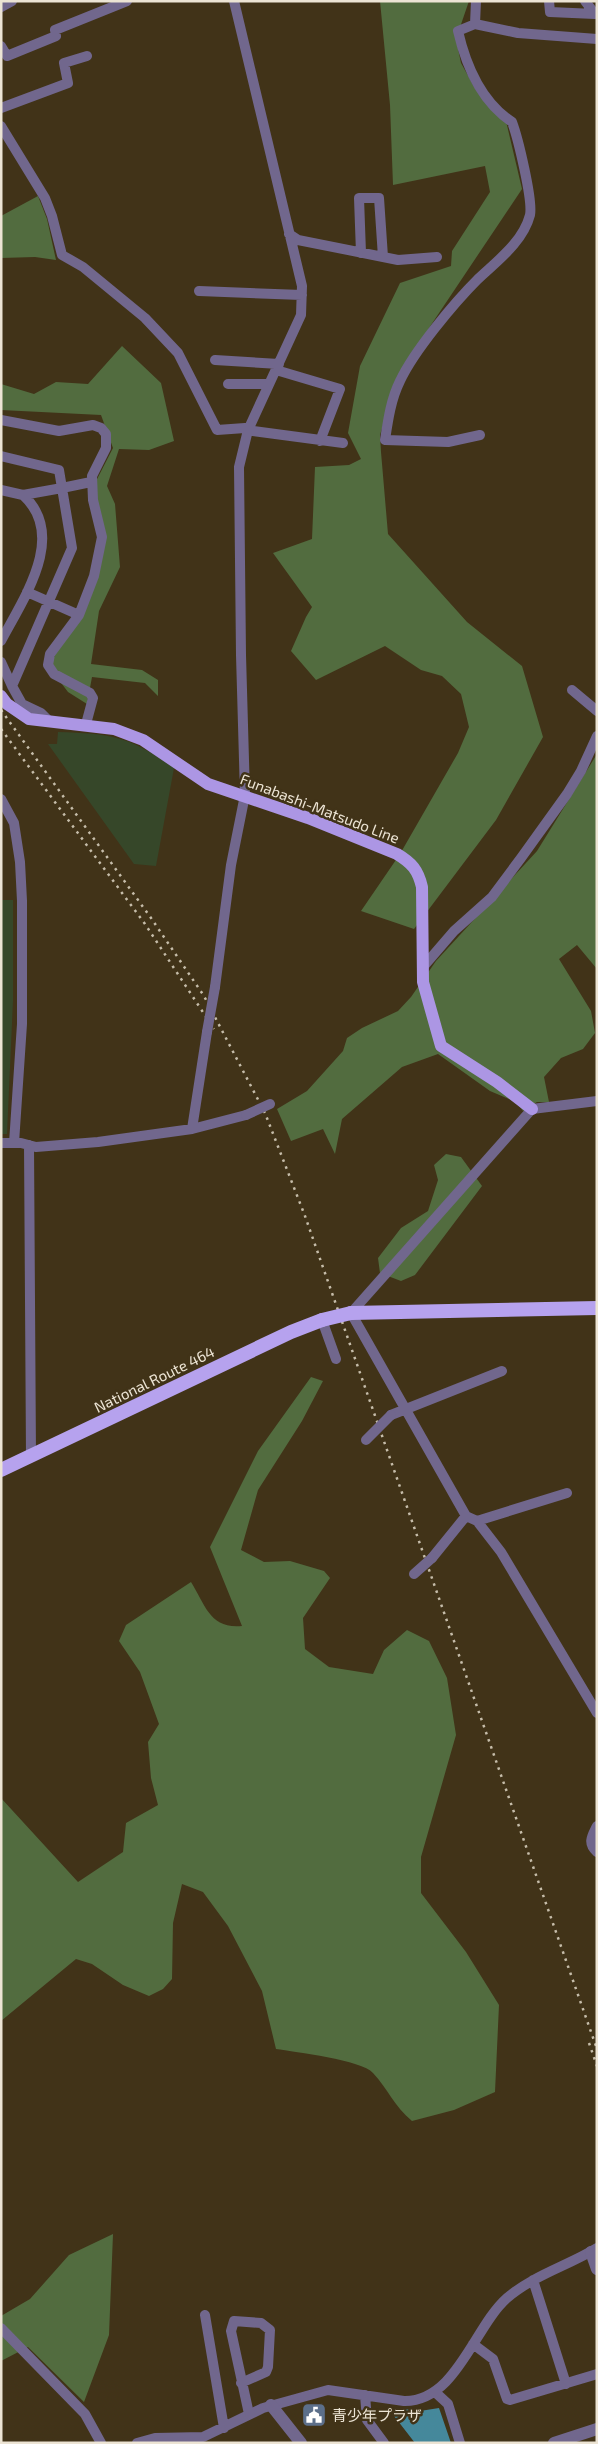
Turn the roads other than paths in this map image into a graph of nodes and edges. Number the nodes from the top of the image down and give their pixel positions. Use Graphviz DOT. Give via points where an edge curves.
graph roads {
  1 [pos="12,1"];
  2 [pos="127,1"];
  3 [pos="234,1"];
  4 [pos="476,1"];
  5 [pos="549,1"];
  6 [pos="585,1"];
  7 [pos="1,7"];
  8 [pos="475,24"];
  9 [pos="597,39"];
  10 [pos="1,46"];
  11 [pos="88,56"];
  12 [pos="1,108"];
  13 [pos="1,126"];
  14 [pos="289,234"];
  15 [pos="361,252"];
  16 [pos="383,257"];
  17 [pos="436,257"];
  18 [pos="199,291"];
  19 [pos="302,295"];
  20 [pos="215,360"];
  21 [pos="278,367"];
  22 [pos="228,384"];
  23 [pos="269,384"];
  24 [pos="1,420"];
  25 [pos="248,430"];
  26 [pos="480,435"];
  27 [pos="320,441"];
  28 [pos="343,443"];
  29 [pos="1,456"];
  30 [pos="91,482"];
  31 [pos="62,488"];
  32 [pos="1,490"];
  33 [pos="23,495"];
  34 [pos="27,592"];
  35 [pos="49,602"];
  36 [pos="79,614"];
  37 [pos="1,641"];
  38 [pos="1,662"];
  39 [pos="12,686"];
  40 [pos="572,690"];
  41 [pos="1,696"];
  42 [pos="597,711"];
  43 [pos="49,721"];
  44 [pos="86,724"];
  45 [pos="597,736"];
  46 [pos="245,795"];
  47 [pos="1,798"];
  48 [pos="423,966"];
  49 [pos="597,1101"];
  50 [pos="270,1104"];
  51 [pos="532,1109"];
  52 [pos="192,1129"];
  53 [pos="1,1143"];
  54 [pos="14,1143"];
  55 [pos="29,1145"];
  56 [pos="597,1308"];
  57 [pos="351,1313"];
  58 [pos="322,1320"];
  59 [pos="336,1359"];
  60 [pos="502,1371"];
  61 [pos="405,1410"];
  62 [pos="366,1440"];
  63 [pos="31,1456"];
  64 [pos="1,1470"];
  65 [pos="567,1493"];
  66 [pos="466,1516"];
  67 [pos="477,1521"];
  68 [pos="414,1574"];
  69 [pos="597,1714"];
  70 [pos="597,1826"];
  71 [pos="597,1852"];
  72 [pos="594,2250"];
  73 [pos="597,2269"];
  74 [pos="533,2280"];
  75 [pos="205,2315"];
  76 [pos="1,2328"];
  77 [pos="473,2344"];
  78 [pos="597,2374"];
  79 [pos="241,2383"];
  80 [pos="566,2384"];
  81 [pos="436,2392"];
  82 [pos="365,2395"];
  83 [pos="267,2406"];
  84 [pos="249,2414"];
  85 [pos="224,2428"];
  86 [pos="597,2429"];
  87 [pos="101,2443"];
  88 [pos="137,2443"];
  89 [pos="290,2443"];
  90 [pos="301,2443"];
  91 [pos="384,2443"];
  92 [pos="460,2443"];
  93 [pos="554,2443"];
  1 -- 7 [label="street"];
  2 -- 10 [label="street" via="56,30 56,36 7,56"];
  3 -- 14 [label="street"];
  4 -- 8 [label="street"];
  5 -- 6 [label="street" via="550,12 595,14"];
  8 -- 9 [label="street" via="518,34"];
  8 -- 26 [label="street" via="458,31 463,54 486,95 512,122 529,190 530,215 503,258 470,288 414,357 390,410 385,440 448,442"];
  11 -- 12 [label="street" via="64,63 68,83"];
  13 -- 25 [label="street" via="45,198 62,254 83,266 145,318 178,353 217,430"];
  14 -- 15 [label="street" via="298,240"];
  14 -- 19 [label="street"];
  15 -- 16 [label="street"];
  15 -- 16 [label="street" via="359,198 379,198"];
  16 -- 17 [label="street" via="398,260"];
  18 -- 19 [label="street"];
  19 -- 21 [label="street" via="301,315"];
  20 -- 21 [label="street"];
  21 -- 23 [label="street"];
  21 -- 27 [label="street" via="340,389"];
  22 -- 23 [label="street"];
  23 -- 25 [label="street"];
  24 -- 30 [label="street" via="59,431 93,425 101,428 106,434 106,448"];
  25 -- 27 [label="street"];
  25 -- 46 [label="street" via="239,467"];
  27 -- 28 [label="street"];
  29 -- 31 [label="street" via="59,470"];
  30 -- 31 [label="street"];
  30 -- 36 [label="street" via="102,537 94,576"];
  31 -- 33 [label="street"];
  31 -- 35 [label="street" via="72,548"];
  32 -- 33 [label="street"];
  33 -- 34 [label="street" via="38,512 43,530 38,567"];
  34 -- 35 [label="street"];
  34 -- 37 [label="street"];
  35 -- 36 [label="street"];
  35 -- 39 [label="street"];
  36 -- 44 [label="street" via="50,654 48,665 54,674 94,698"];
  38 -- 39 [label="street"];
  39 -- 43 [label="street" via="22,704"];
  40 -- 42 [label="street"];
  41 -- 43 [label="main road, Funabashi-Matsudo Line" via="29,719"];
  43 -- 44 [label="main road, Funabashi-Matsudo Line"];
  44 -- 46 [label="main road, Funabashi-Matsudo Line" via="114,729 143,740 208,784"];
  45 -- 48 [label="street" via="567,794 521,858 492,896"];
  46 -- 48 [label="main road, Funabashi-Matsudo Line" via="388,850 412,864 419,874 422,888"];
  46 -- 52 [label="street, bridge"];
  47 -- 54 [label="street" via="14,823 22,901 22,1024"];
  48 -- 51 [label="main road, Funabashi-Matsudo Line" via="440,1046 497,1082"];
  49 -- 51 [label="street"];
  50 -- 52 [label="street, bridge" via="246,1115"];
  51 -- 57 [label="street"];
  52 -- 55 [label="street" via="98,1142"];
  53 -- 54 [label="street"];
  54 -- 55 [label="street"];
  55 -- 63 [label="street"];
  56 -- 57 [label="highway"];
  57 -- 58 [label="highway, National Route 464, bridge"];
  57 -- 61 [label="street"];
  58 -- 59 [label="street"];
  58 -- 63 [label="highway, National Route 464"];
  60 -- 61 [label="street"];
  61 -- 62 [label="street, bridge" via="392,1416"];
  61 -- 66 [label="street"];
  63 -- 64 [label="highway, National Route 464"];
  65 -- 67 [label="street"];
  66 -- 67 [label="street"];
  66 -- 68 [label="street, bridge" via="432,1558"];
  67 -- 69 [label="street" via="528,1595"];
  70 -- 71 [label="street" via="590,1840"];
  72 -- 73 [label="street"];
  72 -- 74 [label="street"];
  74 -- 77 [label="street" via="506,2298"];
  74 -- 80 [label="street"];
  75 -- 85 [label="street"];
  76 -- 87 [label="street" via="85,2414"];
  77 -- 80 [label="street" via="493,2359 507,2399"];
  77 -- 81 [label="street"];
  78 -- 80 [label="street"];
  79 -- 79 [label="street" via="230,2332 234,2321 261,2323 270,2330 268,2367 266,2372"];
  79 -- 84 [label="street"];
  81 -- 82 [label="street" via="415,2401"];
  81 -- 92 [label="street" via="448,2404"];
  82 -- 83 [label="street" via="328,2390"];
  82 -- 91 [label="street" via="367,2420"];
  83 -- 84 [label="street"];
  83 -- 89 [label="street"];
  83 -- 90 [label="street"];
  84 -- 85 [label="street"];
  85 -- 88 [label="street" via="203,2437 155,2438"];
  86 -- 93 [label="street"];
}
